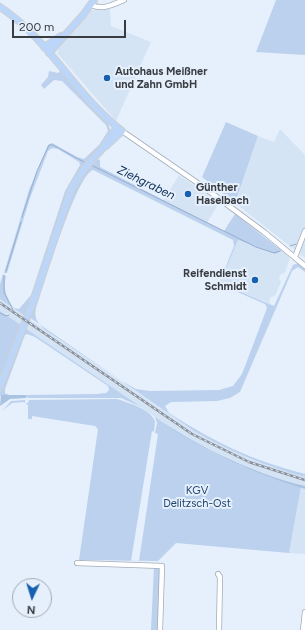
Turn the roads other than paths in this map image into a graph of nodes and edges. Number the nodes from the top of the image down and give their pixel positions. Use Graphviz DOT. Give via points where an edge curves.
graph roads {
  1 [pos="124,0"];
  2 [pos="93,3"];
  3 [pos="0,7"];
  4 [pos="46,50"];
  5 [pos="119,129"];
  6 [pos="305,232"];
  7 [pos="295,257"];
  8 [pos="305,266"];
  9 [pos="0,386"];
  10 [pos="77,563"];
  11 [pos="218,574"];
  12 [pos="305,612"];
  13 [pos="160,630"];
  14 [pos="219,630"];
  15 [pos="303,630"];
  1 -- 2 [label="street" via="98,8"];
  2 -- 4 [label="main road" via="64,35"];
  3 -- 4 [label="main road" via="16,18"];
  4 -- 5 [label="main road"];
  5 -- 7 [label="street" via="202,186"];
  5 -- 9 [label="main road" via="84,169 68,196 32,304"];
  6 -- 7 [label="street"];
  7 -- 8 [label="street"];
  10 -- 13 [label="street" via="162,566"];
  11 -- 14 [label="street"];
  12 -- 15 [label="street"];
}
